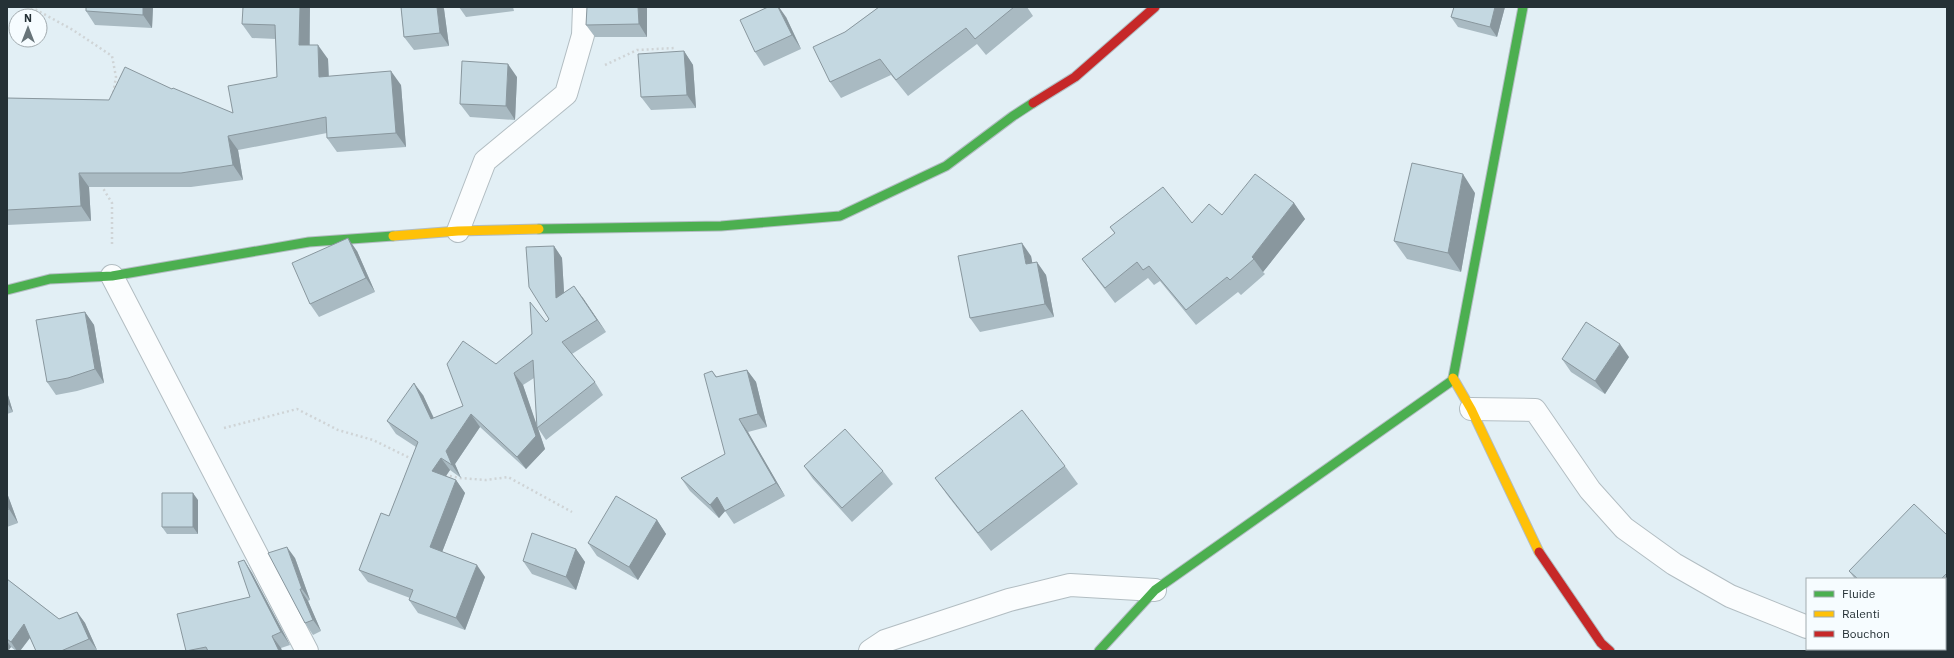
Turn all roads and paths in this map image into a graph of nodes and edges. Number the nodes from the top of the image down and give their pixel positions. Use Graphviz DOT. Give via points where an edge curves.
graph roads {
  1 [pos="31,7"];
  2 [pos="584,7"];
  3 [pos="1155,7"];
  4 [pos="1523,7"];
  5 [pos="675,48"];
  6 [pos="603,65"];
  7 [pos="112,99"];
  8 [pos="100,184"];
  9 [pos="458,231"];
  10 [pos="112,276"];
  11 [pos="7,290"];
  12 [pos="1453,380"];
  13 [pos="1471,408"];
  14 [pos="194,436"];
  15 [pos="418,462"];
  16 [pos="441,475"];
  17 [pos="572,512"];
  18 [pos="1155,590"];
  19 [pos="1806,627"];
  20 [pos="307,651"];
  21 [pos="870,651"];
  22 [pos="1099,651"];
  23 [pos="1610,651"];
  1 -- 7 [label="path" via="73,30 112,56 116,77"];
  2 -- 9 [label="street" via="583,35 566,94 485,161"];
  3 -- 9 [label="main road" via="1075,77 1013,116 946,166 840,216 720,226"];
  4 -- 12 [label="main road"];
  5 -- 6 [label="path" via="637,50"];
  8 -- 10 [label="path" via="112,203"];
  9 -- 10 [label="main road" via="309,242"];
  10 -- 11 [label="main road" via="50,279"];
  10 -- 14 [label="street"];
  12 -- 13 [label="main road"];
  12 -- 18 [label="main road"];
  13 -- 19 [label="street" via="1535,410 1590,490 1624,528 1674,564 1730,596"];
  13 -- 23 [label="main road" via="1539,553"];
  14 -- 15 [label="path" via="297,409 338,430 373,440"];
  14 -- 20 [label="street"];
  16 -- 17 [label="path" via="486,480 508,477"];
  18 -- 21 [label="street" via="1070,585 1009,600 885,641"];
  18 -- 22 [label="main road"];
}
